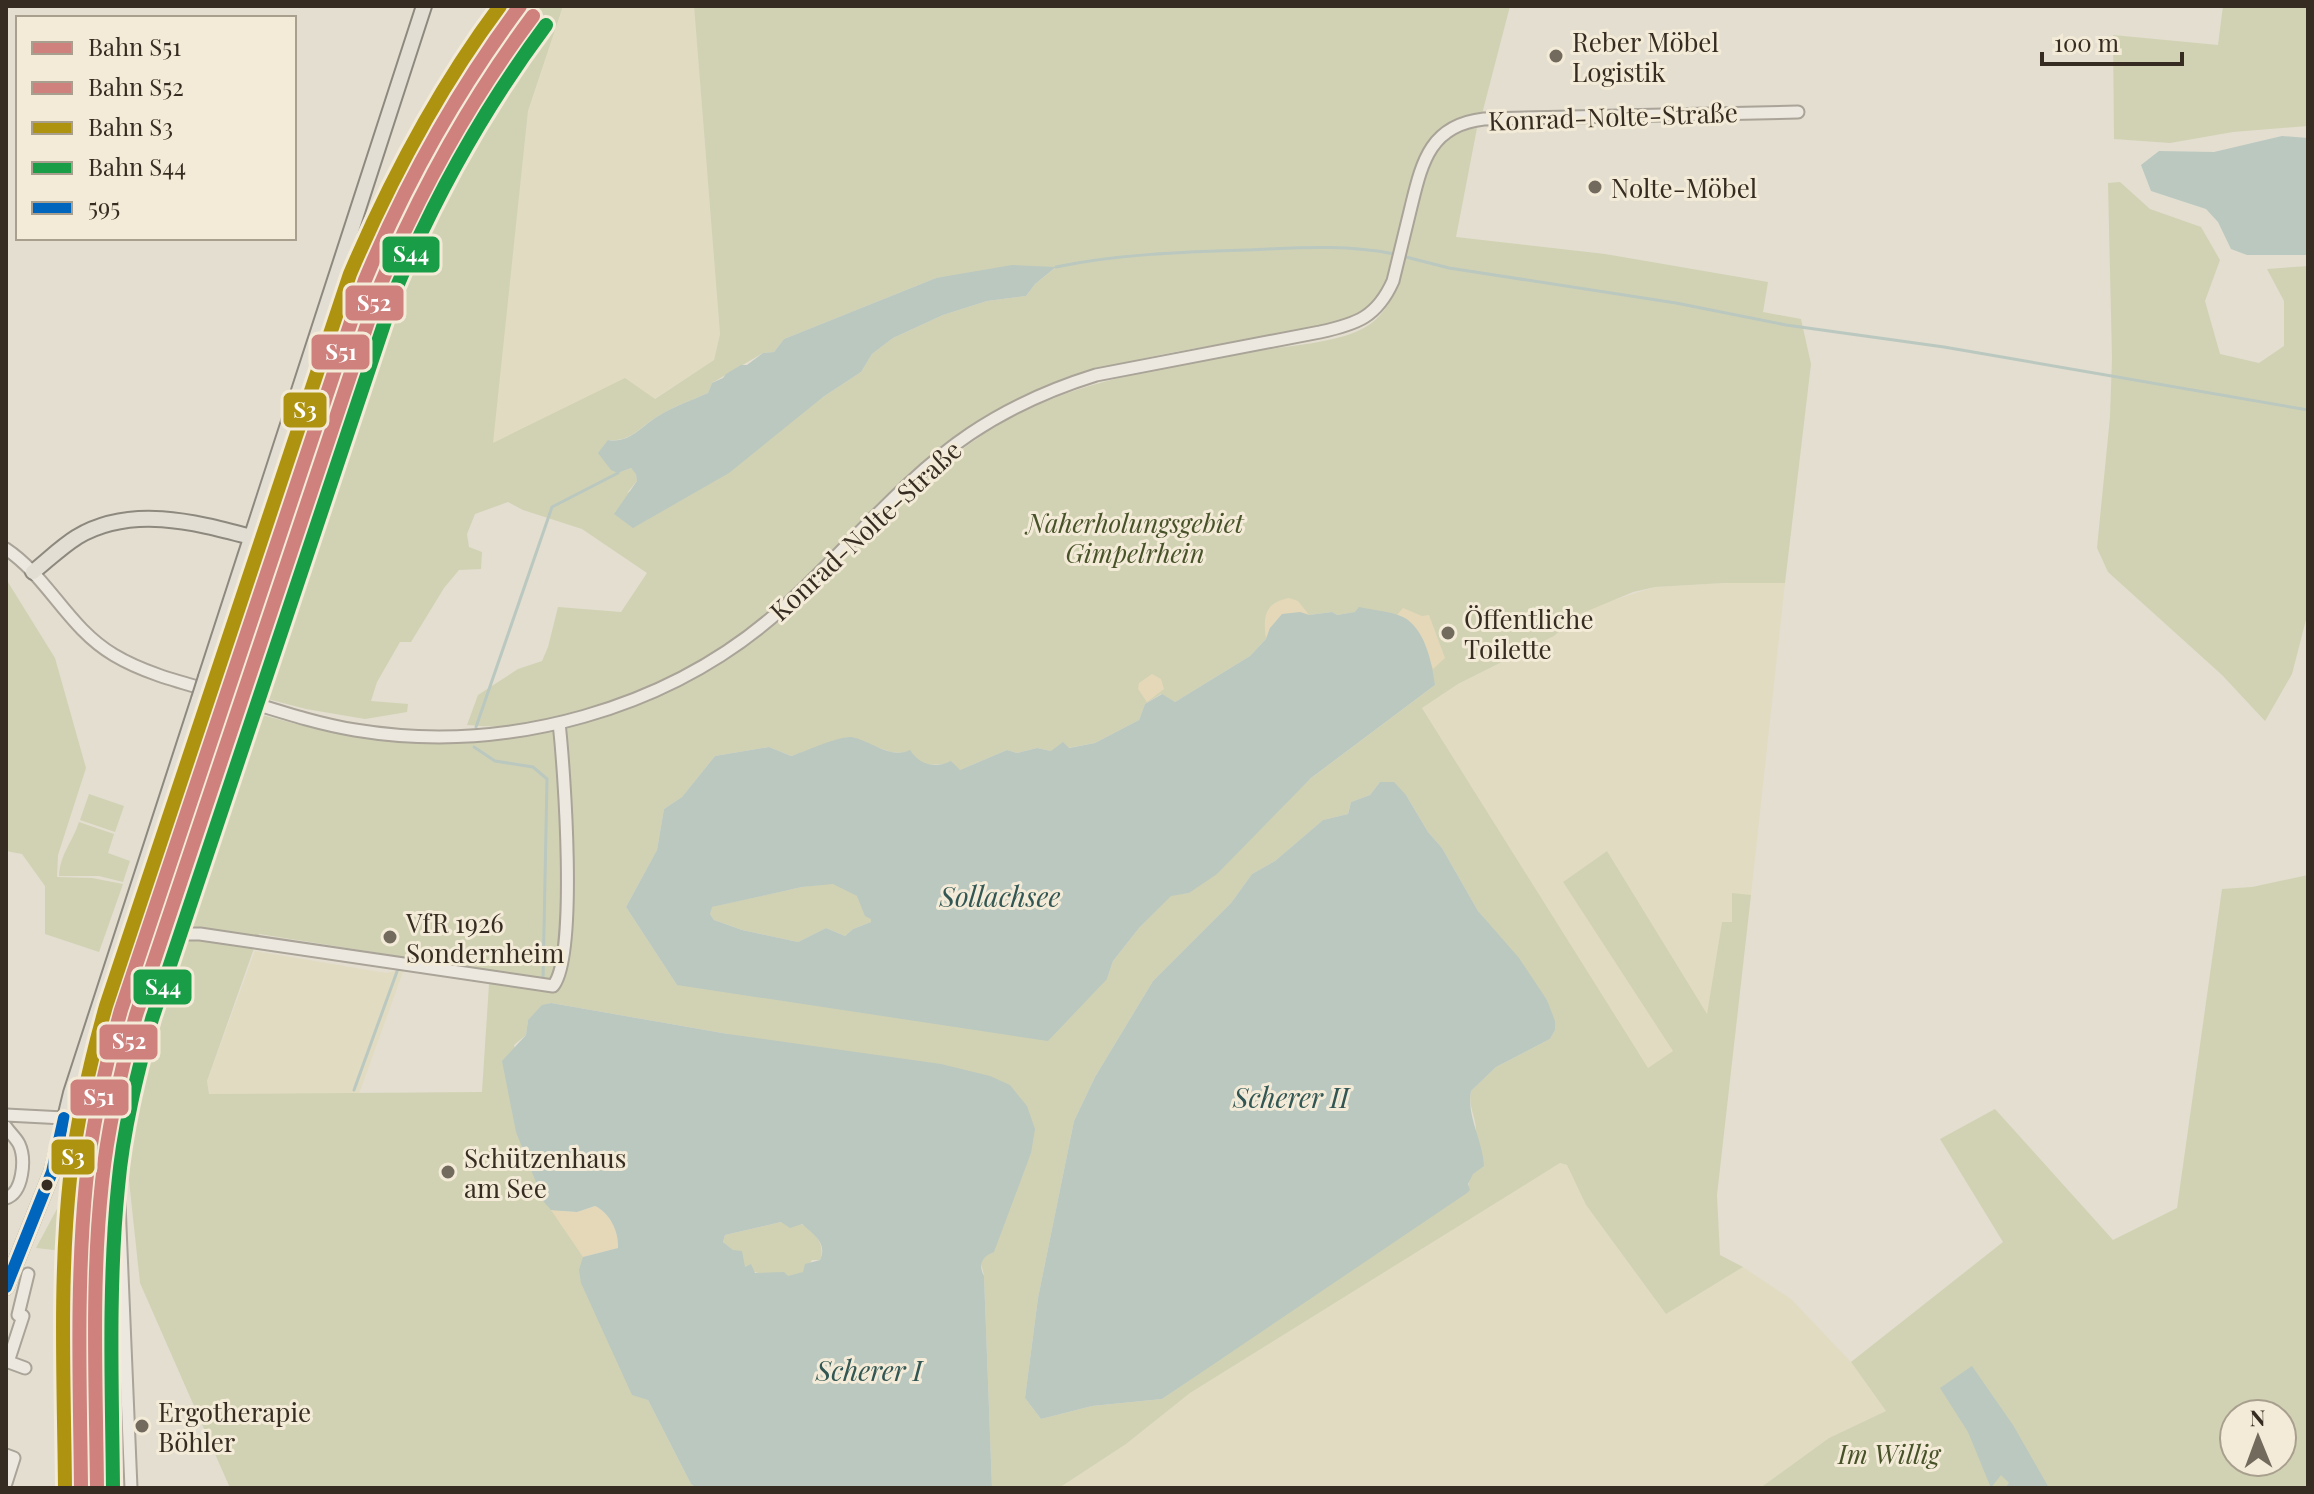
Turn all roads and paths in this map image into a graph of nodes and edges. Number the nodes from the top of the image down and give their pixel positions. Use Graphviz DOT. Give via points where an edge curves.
graph roads {
  1 [pos="424,6"];
  2 [pos="1798,112"];
  3 [pos="251,537"];
  4 [pos="6,549"];
  5 [pos="33,572"];
  6 [pos="559,723"];
  7 [pos="6,1115"];
  8 [pos="64,1118"];
  9 [pos="6,1127"];
  10 [pos="7,1200"];
  11 [pos="28,1274"];
  12 [pos="6,1287"];
  13 [pos="7,1362"];
  14 [pos="25,1368"];
  15 [pos="6,1455"];
  16 [pos="6,1483"];
  17 [pos="131,1488"];
  1 -- 3 [label="main road"];
  2 -- 6 [label="street, Konrad-Nolte-Straße" via="1470,121 1441,136 1426,156 1387,295 1368,316 1351,325 1121,369 1012,408 927,469 782,609 739,642 645,695"];
  3 -- 5 [label="main road" via="178,521 117,521 78,536"];
  3 -- 8 [label="main road, bridge"];
  4 -- 5 [label="street, Konrad-Nolte-Straße"];
  5 -- 6 [label="street, Konrad-Nolte-Straße" via="80,628 114,655 166,677 296,717 356,730 438,736"];
  6 -- 17 [label="street" via="567,891 563,953 553,986 193,933 170,938 155,954 137,1034 118,1179"];
  7 -- 8 [label="street"];
  8 -- 12 [label="main road" via="46,1191"];
  9 -- 10 [label="street" via="21,1151 19,1185"];
  11 -- 13 [label="street" via="18,1315 23,1316"];
  13 -- 14 [label="street"];
  15 -- 16 [label="street" via="14,1458"];
}
